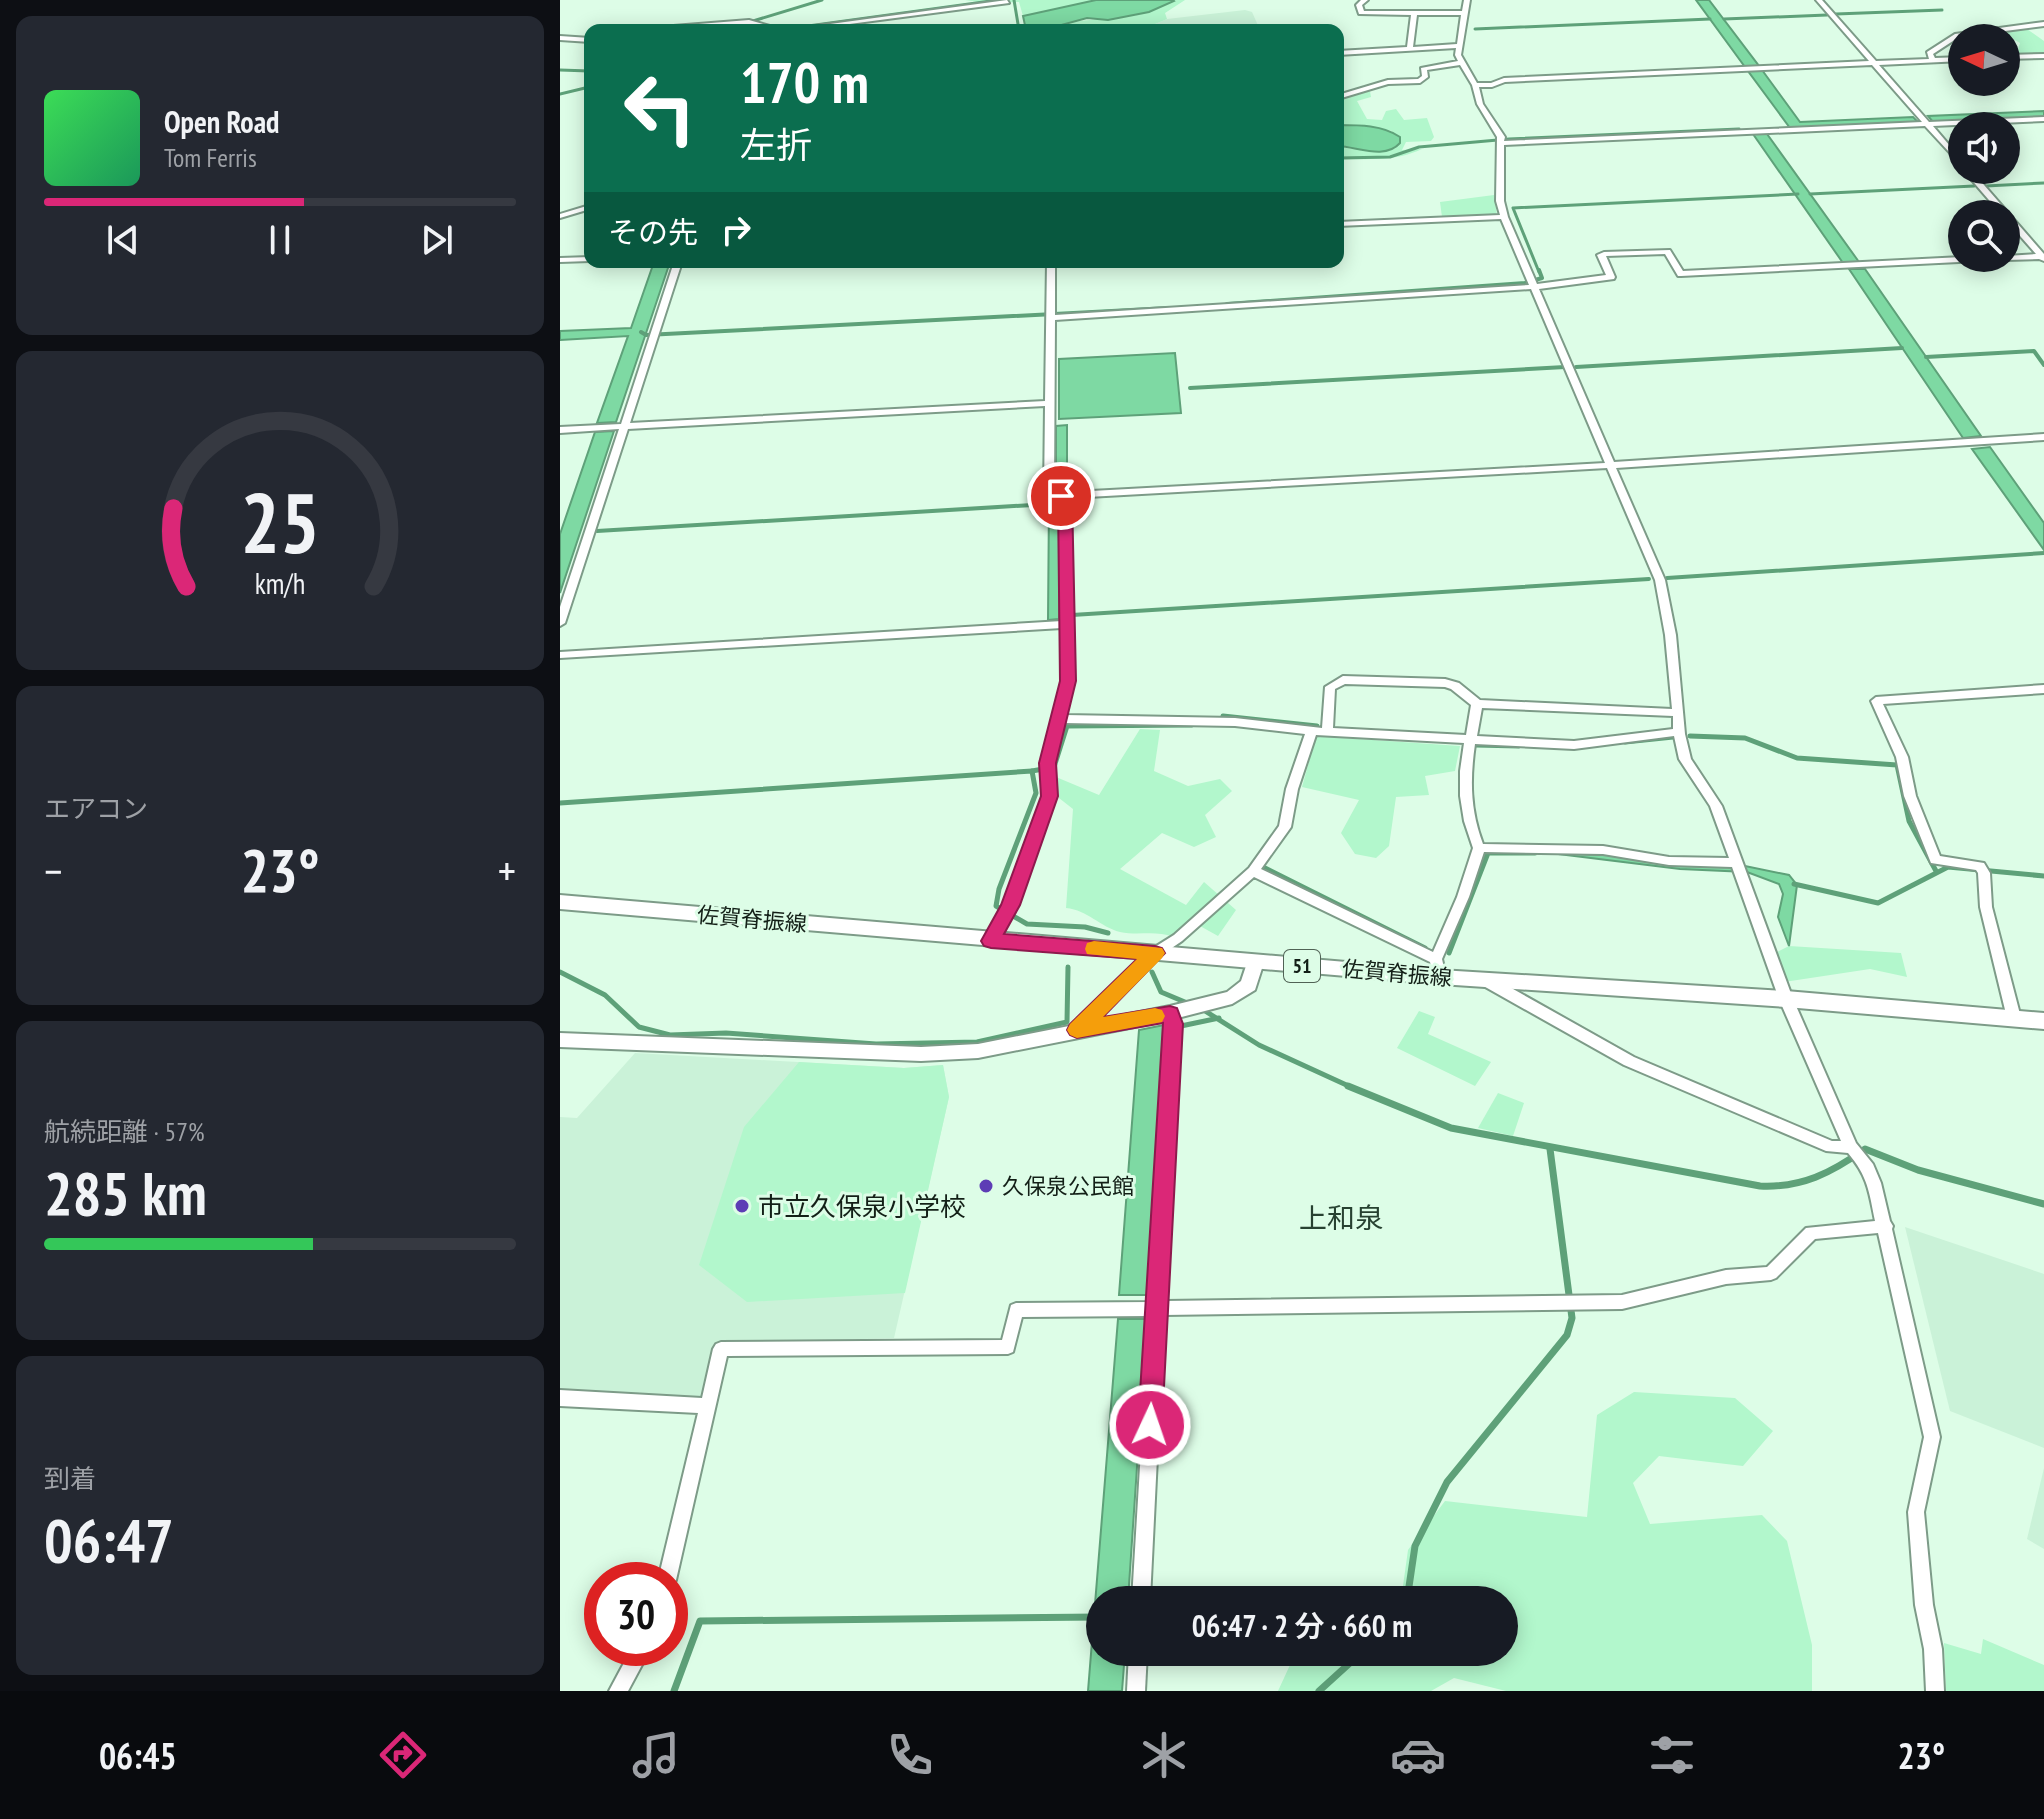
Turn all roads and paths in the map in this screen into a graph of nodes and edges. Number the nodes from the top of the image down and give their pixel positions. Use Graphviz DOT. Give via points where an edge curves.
graph roads {
  1 [pos="1365,0"];
  2 [pos="1467,0"];
  3 [pos="1819,0"];
  4 [pos="1007,2"];
  5 [pos="1414,12"];
  6 [pos="1465,13"];
  7 [pos="724,24"];
  8 [pos="756,24"];
  9 [pos="836,24"];
  10 [pos="2044,24"];
  11 [pos="560,38"];
  12 [pos="584,40"];
  13 [pos="1458,46"];
  14 [pos="1410,48"];
  15 [pos="1344,53"];
  16 [pos="2044,56"];
  17 [pos="2020,57"];
  18 [pos="1948,60"];
  19 [pos="1933,61"];
  20 [pos="1461,63"];
  21 [pos="1875,64"];
  22 [pos="1475,85"];
  23 [pos="1344,95"];
  24 [pos="2044,119"];
  25 [pos="1924,121"];
  26 [pos="1500,140"];
  27 [pos="1948,148"];
  28 [pos="1979,184"];
  29 [pos="1994,200"];
  30 [pos="584,209"];
  31 [pos="560,216"];
  32 [pos="1504,217"];
  33 [pos="1344,224"];
  34 [pos="2020,230"];
  35 [pos="2043,257"];
  36 [pos="2020,258"];
  37 [pos="584,259"];
  38 [pos="560,260"];
  39 [pos="1948,260"];
  40 [pos="676,268"];
  41 [pos="1051,268"];
  42 [pos="1533,283"];
  43 [pos="1052,315"];
  44 [pos="1049,403"];
  45 [pos="618,427"];
  46 [pos="560,430"];
  47 [pos="2044,437"];
  48 [pos="1612,465"];
  49 [pos="1060,496"];
  50 [pos="560,623"];
  51 [pos="1066,624"];
  52 [pos="560,655"];
  53 [pos="2044,689"];
  54 [pos="1477,704"];
  55 [pos="1679,713"];
  56 [pos="1059,719"];
  57 [pos="1312,731"];
  58 [pos="1327,732"];
  59 [pos="1679,732"];
  60 [pos="1470,741"];
  61 [pos="1479,848"];
  62 [pos="1736,863"];
  63 [pos="1253,871"];
  64 [pos="560,902"];
  65 [pos="991,941"];
  66 [pos="1155,953"];
  67 [pos="1255,962"];
  68 [pos="1438,968"];
  69 [pos="1485,980"];
  70 [pos="1786,999"];
  71 [pos="1178,1010"];
  72 [pos="2014,1018"];
  73 [pos="2044,1021"];
  74 [pos="1077,1030"];
  75 [pos="560,1040"];
  76 [pos="1851,1147"];
  77 [pos="1886,1226"];
  78 [pos="1157,1308"];
  79 [pos="560,1398"];
  80 [pos="709,1406"];
  81 [pos="671,1562"];
  82 [pos="1142,1586"];
  83 [pos="632,1666"];
  84 [pos="1137,1666"];
  85 [pos="618,1691"];
  86 [pos="1136,1691"];
  87 [pos="1935,1691"];
  1 -- 5 [label="street" via="1359,5 1361,13"];
  2 -- 6 [label="street"];
  3 -- 21 [label="street"];
  4 -- 9 [label="street"];
  5 -- 6 [label="street"];
  5 -- 14 [label="street"];
  6 -- 13 [label="street"];
  7 -- 8 [label="street"];
  10 -- 19 [label="street" via="1970,32 1929,53"];
  11 -- 12 [label="street"];
  13 -- 14 [label="street"];
  13 -- 20 [label="street"];
  14 -- 15 [label="street"];
  16 -- 17 [label="street"];
  18 -- 19 [label="street"];
  19 -- 21 [label="street"];
  20 -- 22 [label="street"];
  20 -- 23 [label="street" via="1423,69 1420,81 1388,82"];
  21 -- 22 [label="street"];
  21 -- 25 [label="street"];
  22 -- 26 [label="street"];
  24 -- 25 [label="street"];
  25 -- 26 [label="street"];
  25 -- 27 [label="street"];
  26 -- 32 [label="street"];
  28 -- 29 [label="street"];
  30 -- 31 [label="street"];
  32 -- 33 [label="street"];
  32 -- 42 [label="street"];
  34 -- 35 [label="street"];
  35 -- 36 [label="street"];
  37 -- 38 [label="street"];
  39 -- 42 [label="street" via="1681,274 1662,250 1601,255 1611,277"];
  40 -- 45 [label="street"];
  41 -- 43 [label="street"];
  42 -- 43 [label="street" via="1208,310"];
  42 -- 48 [label="street"];
  43 -- 44 [label="street"];
  44 -- 45 [label="street"];
  44 -- 49 [label="street" via="1049,496"];
  45 -- 46 [label="street"];
  45 -- 50 [label="street"];
  47 -- 48 [label="street"];
  48 -- 49 [label="street"];
  48 -- 55 [label="street" via="1660,580 1673,641"];
  49 -- 51 [label="street"];
  51 -- 52 [label="street"];
  51 -- 56 [label="street" via="1068,681"];
  53 -- 72 [label="street" via="1876,701 1902,757 1910,796 1935,860 1982,870"];
  54 -- 55 [label="street"];
  54 -- 58 [label="street" via="1445,683 1343,680 1330,687"];
  54 -- 60 [label="street"];
  55 -- 59 [label="street"];
  56 -- 57 [label="street" via="1235,722"];
  56 -- 65 [label="street" via="1048,768 1050,796 1010,905"];
  57 -- 58 [label="street"];
  57 -- 63 [label="street" via="1285,827"];
  58 -- 60 [label="street"];
  59 -- 60 [label="street" via="1574,745"];
  59 -- 62 [label="street" via="1685,757 1716,806"];
  60 -- 61 [label="street" via="1467,817"];
  61 -- 62 [label="street" via="1603,850 1669,861"];
  61 -- 68 [label="street"];
  62 -- 70 [label="street"];
  63 -- 66 [label="street"];
  63 -- 68 [label="street"];
  64 -- 65 [label="main road, 佐賀脊振線 / 51"];
  65 -- 66 [label="main road, 佐賀脊振線 / 51"];
  66 -- 67 [label="main road, 佐賀脊振線 / 51"];
  66 -- 74 [label="street"];
  67 -- 68 [label="main road, 佐賀脊振線 / 51"];
  67 -- 71 [label="street" via="1244,990"];
  68 -- 69 [label="main road, 佐賀脊振線 / 51"];
  69 -- 70 [label="main road, 佐賀脊振線 / 51"];
  69 -- 76 [label="street" via="1629,1061 1831,1147"];
  70 -- 72 [label="main road, 佐賀脊振線 / 51"];
  70 -- 76 [label="street"];
  71 -- 74 [label="street"];
  71 -- 78 [label="street" via="1173,1024"];
  72 -- 73 [label="main road, 佐賀脊振線 / 51"];
  74 -- 75 [label="street" via="978,1051 921,1054"];
  76 -- 77 [label="street" via="1866,1164"];
  77 -- 78 [label="street" via="1811,1233 1771,1273 1726,1277 1622,1302"];
  77 -- 87 [label="street" via="1932,1437 1916,1512"];
  78 -- 80 [label="street" via="1016,1310 1008,1347 721,1349"];
  78 -- 82 [label="street"];
  79 -- 80 [label="street"];
  80 -- 81 [label="street"];
  83 -- 85 [label="street"];
  84 -- 86 [label="street"];
}
